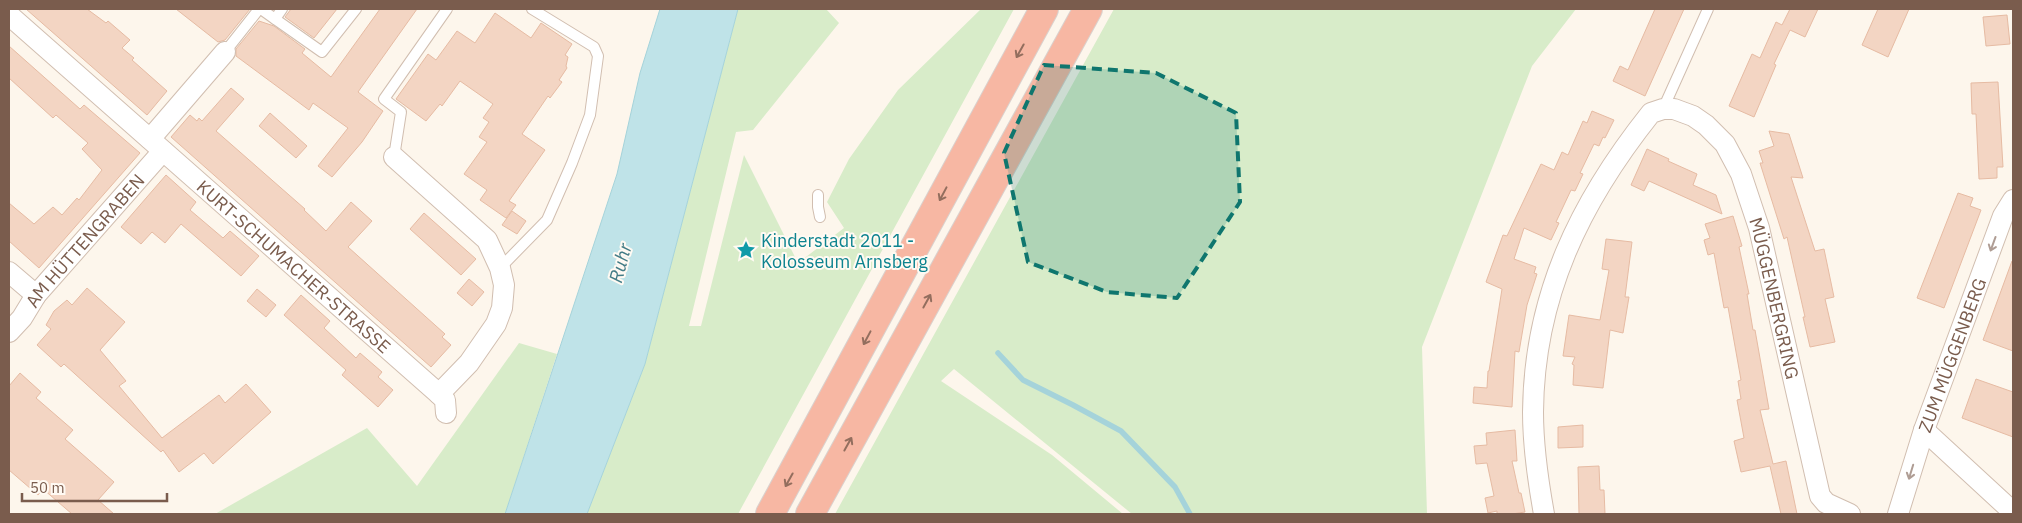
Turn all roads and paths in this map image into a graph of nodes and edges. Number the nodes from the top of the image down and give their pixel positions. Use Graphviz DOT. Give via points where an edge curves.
graph roads {
  1 [pos="260,9"];
  2 [pos="282,9"];
  3 [pos="356,9"];
  4 [pos="447,9"];
  5 [pos="532,9"];
  6 [pos="1044,9"];
  7 [pos="1088,9"];
  8 [pos="1108,9"];
  9 [pos="1708,9"];
  10 [pos="9,15"];
  11 [pos="275,18"];
  12 [pos="225,52"];
  13 [pos="1663,109"];
  14 [pos="1014,143"];
  15 [pos="156,145"];
  16 [pos="394,157"];
  17 [pos="818,195"];
  18 [pos="2013,200"];
  19 [pos="820,216"];
  20 [pos="500,268"];
  21 [pos="9,272"];
  22 [pos="36,295"];
  23 [pos="9,332"];
  24 [pos="1924,430"];
  25 [pos="2013,512"];
  26 [pos="770,514"];
  27 [pos="810,514"];
  28 [pos="1544,514"];
  29 [pos="1850,514"];
  30 [pos="1898,514"];
  1 -- 11 [label="lane"];
  1 -- 12 [label="lane"];
  2 -- 11 [label="lane"];
  3 -- 11 [label="lane" via="322,52"];
  4 -- 16 [label="lane" via="384,99 401,112"];
  5 -- 20 [label="lane" via="594,47 598,56 590,115 547,220"];
  6 -- 26 [label="highway, one-way"];
  7 -- 14 [label="highway"];
  8 -- 14 [label="highway" via="1053,93"];
  9 -- 13 [label="lane"];
  10 -- 15 [label="street, KURT-SCHUMACHER-STRASSE"];
  12 -- 15 [label="street"];
  13 -- 28 [label="street" via="1651,113 1599,184 1576,227 1550,292 1537,357 1533,413 1536,467"];
  13 -- 29 [label="street, MÜGGENBERGRING" via="1682,111 1706,125 1725,144 1741,174 1759,228 1820,496 1826,503"];
  27 -- 14 [label="highway, one-way"];
  15 -- 20 [label="street, KURT-SCHUMACHER-STRASSE" via="442,403 496,324 502,308 504,285"];
  15 -- 22 [label="street, AM HÜTTENGRABEN"];
  16 -- 20 [label="street, KURT-SCHUMACHER-STRASSE" via="486,240"];
  17 -- 19 [label="lane"];
  18 -- 24 [label="street, ZUM MÜGGENBERG, one-way" via="2003,216"];
  21 -- 22 [label="street"];
  22 -- 23 [label="street, AM HÜTTENGRABEN"];
  24 -- 25 [label="street"];
  24 -- 30 [label="street, ZUM MÜGGENBERG, one-way"];
}
